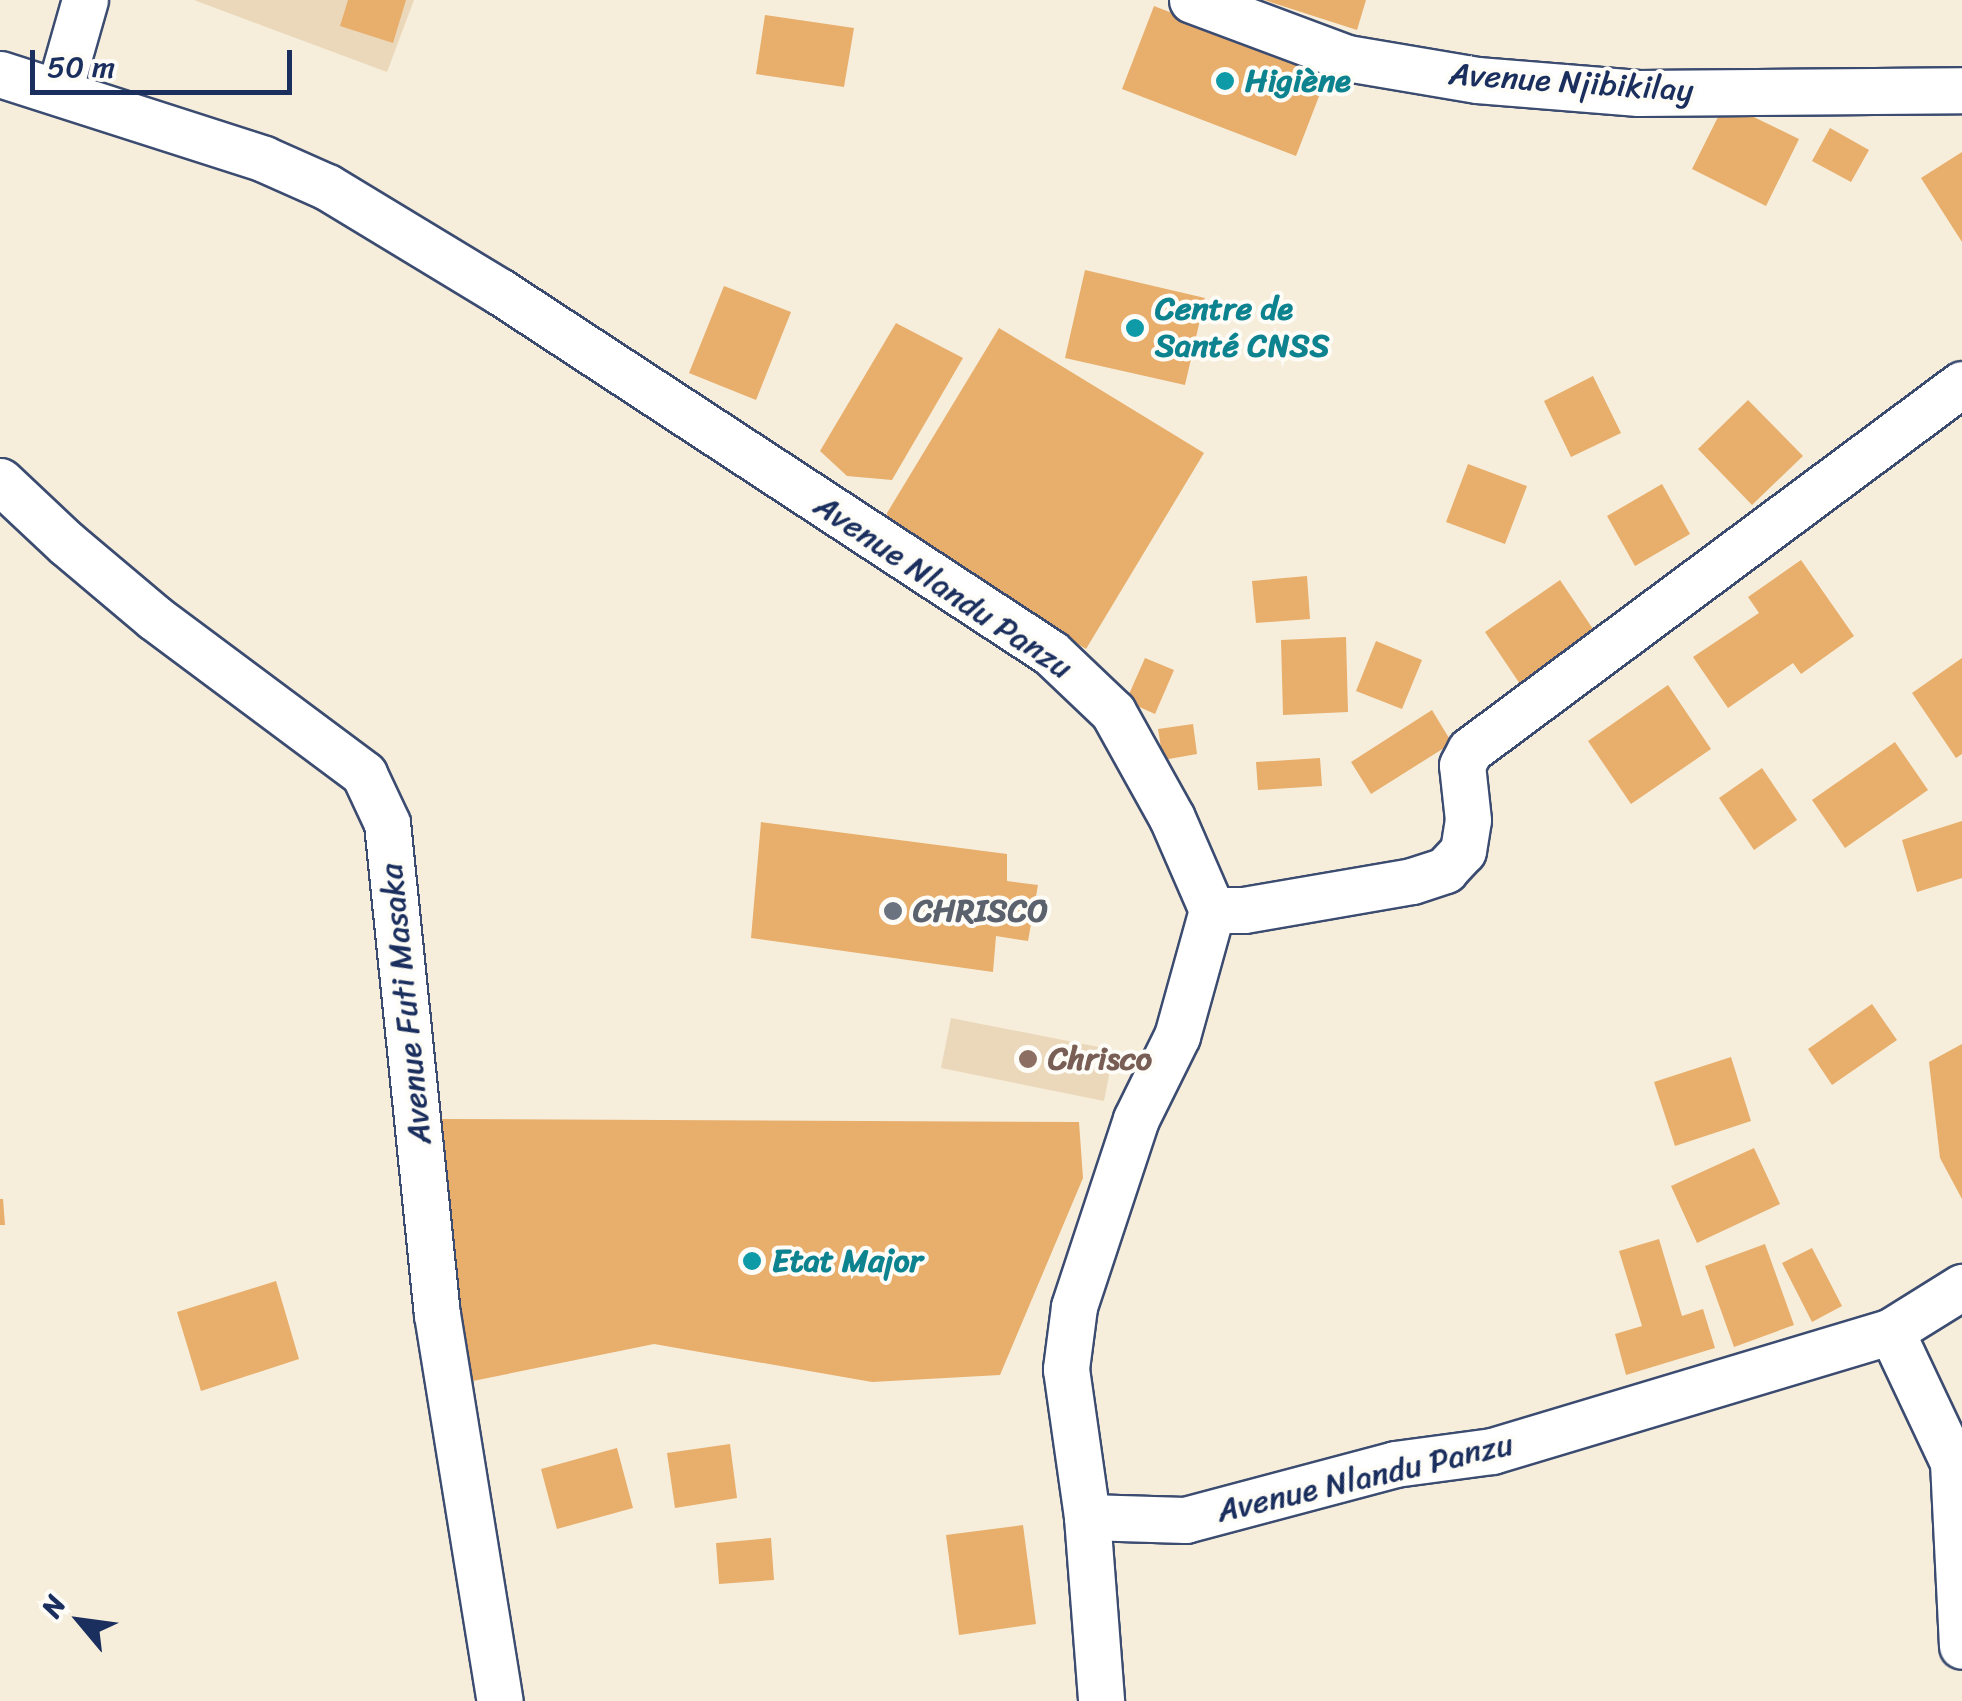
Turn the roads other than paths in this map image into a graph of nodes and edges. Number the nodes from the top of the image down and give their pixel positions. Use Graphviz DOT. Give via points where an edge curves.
graph roads {
  1 [pos="85,0"];
  2 [pos="1192,0"];
  3 [pos="0,74"];
  4 [pos="1962,90"];
  5 [pos="59,91"];
  6 [pos="1962,384"];
  7 [pos="0,481"];
  8 [pos="1212,910"];
  9 [pos="1962,1287"];
  10 [pos="1890,1331"];
  11 [pos="1087,1517"];
  12 [pos="1962,1646"];
  13 [pos="500,1701"];
  14 [pos="1101,1701"];
  1 -- 5 [label="street"];
  2 -- 4 [label="street, Avenue Njibikilay" via="1346,58 1476,80 1638,93"];
  3 -- 5 [label="street, Avenue Nlandu Panzu"];
  5 -- 8 [label="street, Avenue Nlandu Panzu" via="326,186 499,291 1051,654 1113,712 1172,818"];
  6 -- 8 [label="street" via="1470,750 1462,765 1464,850 1445,870 1244,910"];
  7 -- 13 [label="street, Avenue Futi Masaka" via="155,618 364,774 387,824 438,1314"];
  8 -- 11 [label="street" via="1177,1036 1136,1119 1074,1307 1066,1368"];
  9 -- 10 [label="street, Avenue Nlandu Panzu"];
  10 -- 11 [label="street, Avenue Nlandu Panzu" via="1492,1450 1394,1464 1186,1520"];
  10 -- 12 [label="street" via="1953,1462"];
  11 -- 14 [label="street"];
}
